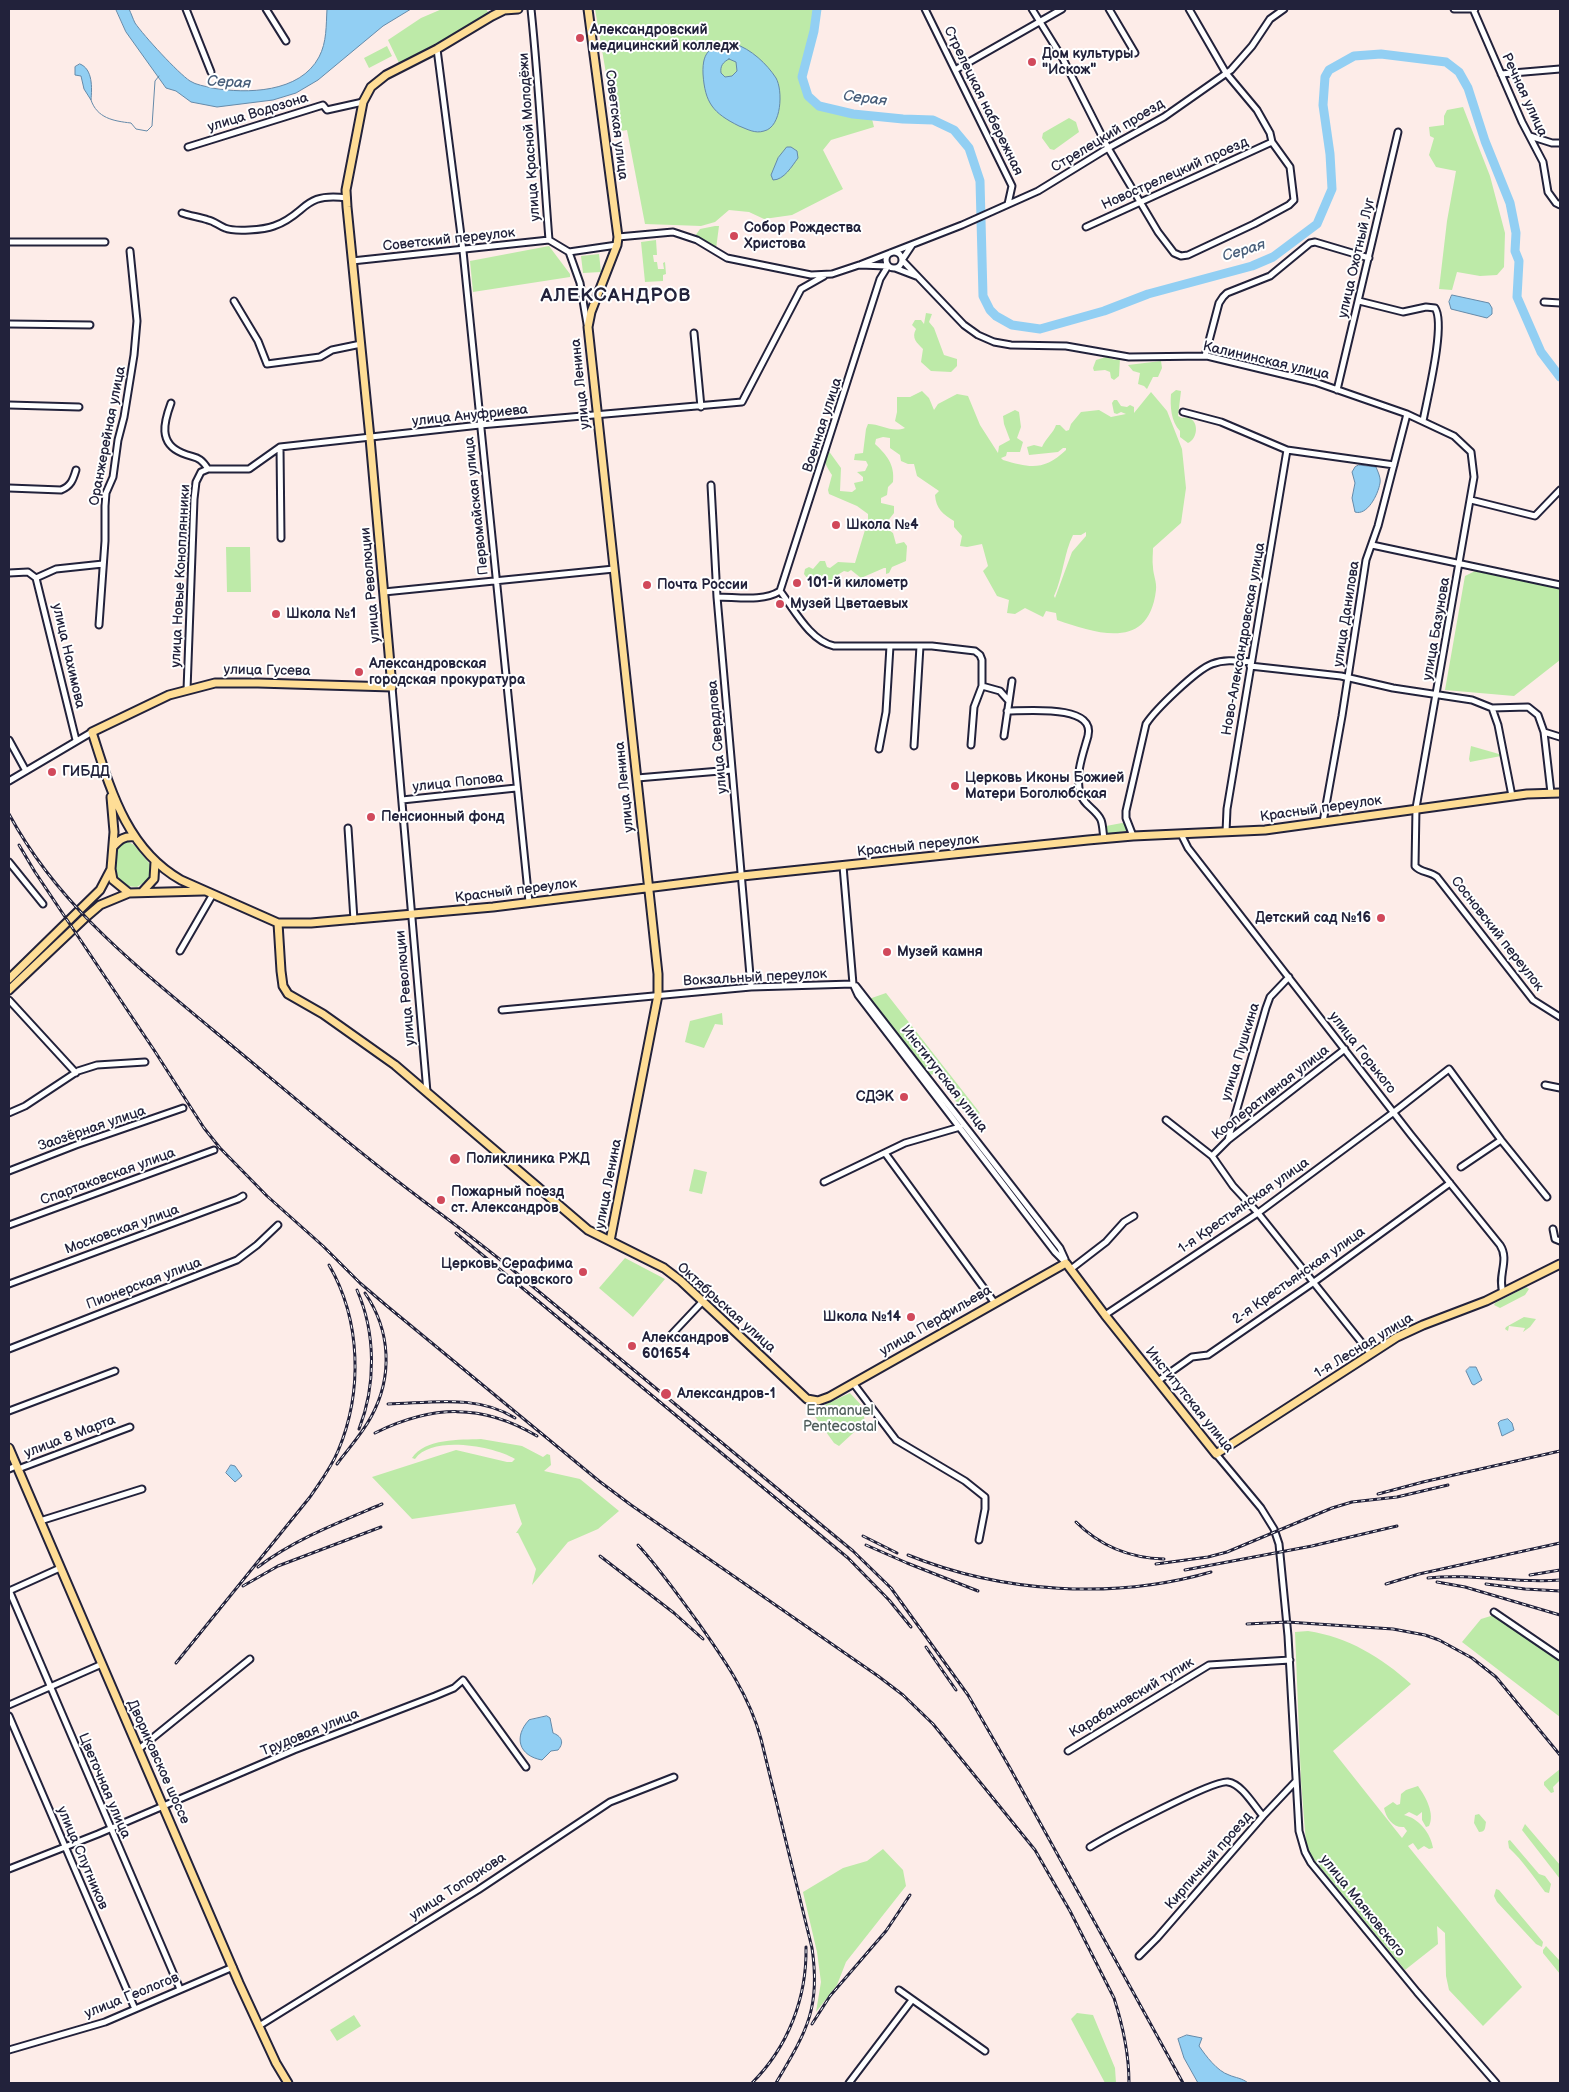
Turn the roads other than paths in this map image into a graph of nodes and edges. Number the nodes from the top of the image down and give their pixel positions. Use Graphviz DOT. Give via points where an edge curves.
graph roads {
  1 [pos="186,9"];
  2 [pos="266,9"];
  3 [pos="518,9"];
  4 [pos="531,9"];
  5 [pos="588,9"];
  6 [pos="925,9"];
  7 [pos="1032,9"];
  8 [pos="1062,9"];
  9 [pos="1109,9"];
  10 [pos="1189,9"];
  11 [pos="1284,9"];
  12 [pos="1454,9"];
  13 [pos="1474,9"];
  14 [pos="1040,22"];
  15 [pos="286,41"];
  16 [pos="437,49"];
  17 [pos="1135,53"];
  18 [pos="1560,69"];
  19 [pos="955,70"];
  20 [pos="211,72"];
  21 [pos="1226,73"];
  22 [pos="1501,74"];
  23 [pos="363,102"];
  24 [pos="1398,132"];
  25 [pos="1530,136"];
  26 [pos="1272,142"];
  27 [pos="1560,143"];
  28 [pos="188,147"];
  29 [pos="1108,148"];
  30 [pos="346,198"];
  31 [pos="1142,203"];
  32 [pos="1008,204"];
  33 [pos="1560,205"];
  34 [pos="182,213"];
  35 [pos="1086,227"];
  36 [pos="549,240"];
  37 [pos="617,241"];
  38 [pos="9,242"];
  39 [pos="105,242"];
  40 [pos="912,245"];
  41 [pos="463,250"];
  42 [pos="130,251"];
  43 [pos="569,252"];
  44 [pos="891,252"];
  45 [pos="1369,258"];
  46 [pos="902,260"];
  47 [pos="352,262"];
  48 [pos="859,265"];
  49 [pos="888,266"];
  50 [pos="895,268"];
  51 [pos="824,276"];
  52 [pos="916,276"];
  53 [pos="234,301"];
  54 [pos="1359,301"];
  55 [pos="1544,302"];
  56 [pos="1560,303"];
  57 [pos="9,324"];
  58 [pos="90,325"];
  59 [pos="588,327"];
  60 [pos="694,333"];
  61 [pos="361,344"];
  62 [pos="1205,356"];
  63 [pos="1337,390"];
  64 [pos="171,403"];
  65 [pos="9,406"];
  66 [pos="79,407"];
  67 [pos="701,407"];
  68 [pos="1183,412"];
  69 [pos="597,414"];
  70 [pos="1407,414"];
  71 [pos="1423,421"];
  72 [pos="480,425"];
  73 [pos="370,438"];
  74 [pos="280,447"];
  75 [pos="1287,450"];
  76 [pos="1471,452"];
  77 [pos="1394,465"];
  78 [pos="208,468"];
  79 [pos="76,470"];
  80 [pos="711,485"];
  81 [pos="9,488"];
  82 [pos="1560,490"];
  83 [pos="1470,500"];
  84 [pos="281,538"];
  85 [pos="1372,544"];
  86 [pos="1460,562"];
  87 [pos="103,564"];
  88 [pos="614,570"];
  89 [pos="9,573"];
  90 [pos="36,578"];
  91 [pos="496,581"];
  92 [pos="1560,585"];
  93 [pos="780,591"];
  94 [pos="384,592"];
  95 [pos="716,597"];
  96 [pos="99,625"];
  97 [pos="890,646"];
  98 [pos="920,646"];
  99 [pos="1251,664"];
  100 [pos="1348,678"];
  101 [pos="1012,681"];
  102 [pos="982,686"];
  103 [pos="392,687"];
  104 [pos="187,690"];
  105 [pos="1437,694"];
  106 [pos="1009,701"];
  107 [pos="1492,708"];
  108 [pos="1007,711"];
  109 [pos="92,732"];
  110 [pos="1544,732"];
  111 [pos="1004,736"];
  112 [pos="1560,737"];
  113 [pos="9,740"];
  114 [pos="76,740"];
  115 [pos="970,745"];
  116 [pos="914,746"];
  117 [pos="879,749"];
  118 [pos="732,770"];
  119 [pos="26,771"];
  120 [pos="637,778"];
  121 [pos="9,781"];
  122 [pos="109,787"];
  123 [pos="516,788"];
  124 [pos="1551,792"];
  125 [pos="1560,793"];
  126 [pos="1512,796"];
  127 [pos="402,800"];
  128 [pos="1416,808"];
  129 [pos="1323,822"];
  130 [pos="348,828"];
  131 [pos="1226,832"];
  132 [pos="1181,834"];
  133 [pos="135,836"];
  134 [pos="1133,836"];
  135 [pos="1104,839"];
  136 [pos="113,847"];
  137 [pos="9,862"];
  138 [pos="156,862"];
  139 [pos="843,866"];
  140 [pos="111,869"];
  141 [pos="742,876"];
  142 [pos="648,888"];
  143 [pos="143,892"];
  144 [pos="211,892"];
  145 [pos="129,893"];
  146 [pos="529,902"];
  147 [pos="42,904"];
  148 [pos="413,915"];
  149 [pos="354,920"];
  150 [pos="278,923"];
  151 [pos="180,952"];
  152 [pos="1289,977"];
  153 [pos="9,979"];
  154 [pos="853,984"];
  155 [pos="751,987"];
  156 [pos="9,990"];
  157 [pos="658,995"];
  158 [pos="9,1000"];
  159 [pos="502,1010"];
  160 [pos="1560,1017"];
  161 [pos="1345,1049"];
  162 [pos="145,1062"];
  163 [pos="76,1073"];
  164 [pos="1545,1085"];
  165 [pos="1560,1088"];
  166 [pos="427,1092"];
  167 [pos="184,1108"];
  168 [pos="1394,1112"];
  169 [pos="9,1114"];
  170 [pos="1166,1120"];
  171 [pos="962,1126"];
  172 [pos="1228,1140"];
  173 [pos="1501,1140"];
  174 [pos="214,1150"];
  175 [pos="885,1153"];
  176 [pos="1212,1156"];
  177 [pos="1461,1167"];
  178 [pos="9,1171"];
  179 [pos="824,1182"];
  180 [pos="1450,1183"];
  181 [pos="243,1196"];
  182 [pos="1547,1197"];
  183 [pos="1258,1213"];
  184 [pos="1134,1216"];
  185 [pos="9,1225"];
  186 [pos="278,1225"];
  187 [pos="1553,1229"];
  188 [pos="1560,1241"];
  189 [pos="610,1242"];
  190 [pos="1066,1262"];
  191 [pos="1560,1264"];
  192 [pos="1071,1269"];
  193 [pos="1314,1282"];
  194 [pos="9,1284"];
  195 [pos="1503,1292"];
  196 [pos="703,1301"];
  197 [pos="994,1302"];
  198 [pos="1105,1316"];
  199 [pos="672,1335"];
  200 [pos="9,1349"];
  201 [pos="1370,1353"];
  202 [pos="115,1371"];
  203 [pos="1158,1381"];
  204 [pos="853,1383"];
  205 [pos="818,1401"];
  206 [pos="9,1412"];
  207 [pos="130,1427"];
  208 [pos="9,1448"];
  209 [pos="1216,1454"];
  210 [pos="17,1467"];
  211 [pos="9,1469"];
  212 [pos="142,1489"];
  213 [pos="40,1521"];
  214 [pos="978,1540"];
  215 [pos="1281,1559"];
  216 [pos="60,1568"];
  217 [pos="9,1591"];
  218 [pos="1494,1612"];
  219 [pos="1560,1657"];
  220 [pos="250,1659"];
  221 [pos="1290,1660"];
  222 [pos="102,1664"];
  223 [pos="51,1687"];
  224 [pos="9,1705"];
  225 [pos="9,1716"];
  226 [pos="139,1750"];
  227 [pos="1068,1751"];
  228 [pos="526,1767"];
  229 [pos="674,1776"];
  230 [pos="1296,1781"];
  231 [pos="164,1806"];
  232 [pos="1263,1816"];
  233 [pos="110,1829"];
  234 [pos="65,1847"];
  235 [pos="1090,1847"];
  236 [pos="9,1869"];
  237 [pos="1138,1956"];
  238 [pos="233,1967"];
  239 [pos="180,1989"];
  240 [pos="899,1990"];
  241 [pos="912,2000"];
  242 [pos="135,2009"];
  243 [pos="259,2026"];
  244 [pos="9,2050"];
  245 [pos="985,2051"];
  246 [pos="288,2083"];
  247 [pos="849,2083"];
  248 [pos="1496,2083"];
  1 -- 20 [label="street"];
  2 -- 15 [label="street"];
  3 -- 16 [label="main road" via="504,10"];
  4 -- 36 [label="street, улица Красной Молодёжи"];
  5 -- 37 [label="main road, Советская улица"];
  6 -- 19 [label="street, Стрелецкая набережная"];
  7 -- 14 [label="street"];
  8 -- 14 [label="street"];
  9 -- 17 [label="street"];
  10 -- 21 [label="street"];
  11 -- 21 [label="street, Стрелецкий проезд" via="1270,19 1252,46"];
  12 -- 13 [label="street"];
  13 -- 22 [label="street, Речная улица"];
  14 -- 19 [label="street"];
  14 -- 29 [label="street" via="1063,59"];
  16 -- 23 [label="main road, улица Революции" via="376,81"];
  16 -- 41 [label="street, Первомайская улица"];
  18 -- 22 [label="street"];
  19 -- 32 [label="street, Стрелецкая набережная" via="1012,186"];
  21 -- 26 [label="street" via="1257,110"];
  21 -- 29 [label="street, Стрелецкий проезд" via="1164,117"];
  22 -- 25 [label="street, Речная улица"];
  23 -- 28 [label="street, улица Водозона" via="327,110 323,105"];
  23 -- 30 [label="main road, улица Революции"];
  24 -- 45 [label="street, улица Охотный Луг"];
  25 -- 27 [label="street"];
  25 -- 33 [label="street, Речная улица" via="1543,162 1548,192"];
  26 -- 31 [label="street, Новострелецкий проезд"];
  26 -- 31 [label="street" via="1290,168 1294,200 1188,255 1174,253"];
  29 -- 31 [label="street"];
  29 -- 32 [label="street, Стрелецкий проезд" via="1038,191"];
  30 -- 34 [label="street" via="314,199 289,218 267,228 226,229 206,219"];
  30 -- 47 [label="main road, улица Революции"];
  31 -- 35 [label="street, Новострелецкий проезд"];
  32 -- 40 [label="street, Стрелецкий проезд"];
  36 -- 41 [label="street, Советский переулок"];
  36 -- 43 [label="street, улица Красной Молодёжи"];
  37 -- 43 [label="street"];
  37 -- 51 [label="street" via="673,232 697,240 727,258"];
  37 -- 59 [label="main road"];
  38 -- 39 [label="street"];
  40 -- 44 [label="street"];
  40 -- 46 [label="street"];
  41 -- 47 [label="street, Советский переулок"];
  41 -- 72 [label="street, Первомайская улица"];
  42 -- 87 [label="street, Оранжерейная улица" via="137,321 126,408 113,477 106,493"];
  43 -- 59 [label="street" via="580,283"];
  44 -- 46 [label="street"];
  44 -- 48 [label="street"];
  44 -- 49 [label="street" via="886,258"];
  45 -- 54 [label="street, улица Охотный Луг"];
  45 -- 62 [label="street" via="1315,242 1304,247 1270,276 1227,293 1219,303"];
  46 -- 50 [label="street"];
  46 -- 52 [label="street, Калининская улица"];
  47 -- 61 [label="main road, улица Революции"];
  48 -- 49 [label="street"];
  48 -- 51 [label="street"];
  49 -- 50 [label="street"];
  49 -- 93 [label="street, Военная улица" via="880,279"];
  50 -- 52 [label="street"];
  51 -- 67 [label="street, улица Ануфриева" via="801,289 742,402"];
  52 -- 62 [label="street, Калининская улица" via="964,325 994,342 1066,346 1129,356"];
  53 -- 61 [label="street" via="258,341 267,364 320,357 332,350"];
  54 -- 63 [label="street, улица Охотный Луг"];
  54 -- 71 [label="street" via="1403,312 1426,308 1437,311 1439,330"];
  55 -- 56 [label="street"];
  57 -- 58 [label="street"];
  59 -- 69 [label="main road, улица Ленина"];
  60 -- 67 [label="street"];
  61 -- 73 [label="main road, улица Революции"];
  62 -- 63 [label="street, Калининская улица"];
  63 -- 70 [label="street, Калининская улица"];
  64 -- 78 [label="street" via="164,422 167,441 176,450 202,459"];
  65 -- 66 [label="street"];
  67 -- 69 [label="street, улица Ануфриева"];
  68 -- 75 [label="street" via="1221,422"];
  69 -- 72 [label="street, улица Ануфриева"];
  69 -- 88 [label="main road, улица Ленина"];
  70 -- 71 [label="street, Калининская улица"];
  70 -- 77 [label="street, улица Данилова"];
  71 -- 76 [label="street, Калининская улица" via="1454,436"];
  72 -- 73 [label="street, улица Ануфриева"];
  72 -- 91 [label="street, Первомайская улица"];
  73 -- 74 [label="street, улица Ануфриева"];
  73 -- 94 [label="main road, улица Революции"];
  74 -- 78 [label="street" via="249,470"];
  74 -- 84 [label="street"];
  75 -- 77 [label="street"];
  75 -- 99 [label="street, Ново-Александровская улица"];
  76 -- 83 [label="street, улица Базунова" via="1474,477"];
  77 -- 85 [label="street, улица Данилова"];
  78 -- 104 [label="street, улица Новые Коноплянники" via="201,472 196,482 194,499"];
  79 -- 81 [label="street" via="73,481 61,490"];
  80 -- 95 [label="street, улица Свердлова"];
  82 -- 83 [label="street" via="1535,516"];
  83 -- 86 [label="street, улица Базунова"];
  85 -- 86 [label="street"];
  85 -- 100 [label="street, улица Данилова" via="1366,560"];
  86 -- 92 [label="street"];
  86 -- 105 [label="street, улица Базунова"];
  87 -- 90 [label="street" via="56,569"];
  87 -- 96 [label="street, Оранжерейная улица"];
  88 -- 91 [label="street"];
  88 -- 120 [label="main road, улица Ленина"];
  89 -- 90 [label="street" via="28,572"];
  90 -- 114 [label="street, улица Нахимова"];
  91 -- 94 [label="street"];
  91 -- 123 [label="street, Первомайская улица"];
  93 -- 95 [label="street" via="763,598"];
  93 -- 97 [label="street" via="824,644"];
  94 -- 103 [label="main road, улица Революции"];
  95 -- 118 [label="street, улица Свердлова"];
  97 -- 98 [label="street"];
  97 -- 117 [label="street" via="886,712"];
  98 -- 102 [label="street" via="975,651 982,660"];
  98 -- 116 [label="street"];
  99 -- 100 [label="street"];
  99 -- 131 [label="street, Ново-Александровская улица"];
  99 -- 134 [label="street" via="1234,661 1210,664 1150,716 1126,811"];
  100 -- 105 [label="street"];
  100 -- 129 [label="street, улица Данилова"];
  101 -- 106 [label="street"];
  102 -- 106 [label="street" via="1000,691"];
  102 -- 115 [label="street" via="974,708"];
  103 -- 104 [label="main road, улица Гусева" via="231,682"];
  103 -- 127 [label="street, улица Революции"];
  104 -- 109 [label="main road, улица Гусева" via="169,695"];
  105 -- 107 [label="street" via="1472,700"];
  105 -- 128 [label="street, улица Базунова"];
  106 -- 108 [label="street"];
  107 -- 110 [label="street" via="1528,707 1538,715"];
  107 -- 126 [label="street"];
  108 -- 111 [label="street"];
  108 -- 135 [label="street" via="1068,714 1086,721 1089,727 1080,767 1080,793 1083,801 1101,820"];
  109 -- 114 [label="street"];
  109 -- 122 [label="main road"];
  110 -- 112 [label="street"];
  110 -- 124 [label="street"];
  113 -- 119 [label="street"];
  114 -- 119 [label="street"];
  118 -- 120 [label="street"];
  118 -- 141 [label="street, улица Свердлова"];
  119 -- 121 [label="street"];
  120 -- 142 [label="main road, улица Ленина"];
  122 -- 133 [label="main road"];
  122 -- 136 [label="main road" via="114,817"];
  123 -- 127 [label="street, улица Попова"];
  123 -- 146 [label="street, Первомайская улица"];
  124 -- 125 [label="main road, Красный переулок"];
  124 -- 126 [label="main road, Красный переулок"];
  126 -- 128 [label="main road, Красный переулок"];
  127 -- 148 [label="street, улица Революции"];
  128 -- 129 [label="main road, Красный переулок"];
  128 -- 160 [label="street, Сосновский переулок" via="1415,866 1437,877 1533,1000"];
  129 -- 131 [label="main road, Красный переулок"];
  130 -- 149 [label="street"];
  131 -- 132 [label="main road, Красный переулок"];
  132 -- 134 [label="main road, Красный переулок"];
  132 -- 152 [label="street, улица Горького" via="1188,848"];
  133 -- 136 [label="main road" via="120,839"];
  133 -- 138 [label="main road"];
  134 -- 135 [label="main road, Красный переулок"];
  135 -- 139 [label="main road, Красный переулок"];
  136 -- 140 [label="main road"];
  137 -- 147 [label="street"];
  138 -- 143 [label="main road" via="154,879"];
  138 -- 144 [label="main road" via="181,880"];
  139 -- 141 [label="main road, Красный переулок"];
  139 -- 154 [label="street, Институтская улица"];
  140 -- 145 [label="main road" via="113,880"];
  140 -- 153 [label="main road" via="100,890"];
  141 -- 142 [label="main road, Красный переулок"];
  141 -- 155 [label="street, улица Свердлова"];
  142 -- 146 [label="main road, Красный переулок"];
  142 -- 157 [label="main road, улица Ленина"];
  143 -- 144 [label="main road"];
  143 -- 145 [label="main road"];
  144 -- 150 [label="main road"];
  144 -- 151 [label="street"];
  145 -- 156 [label="main road" via="100,905"];
  146 -- 148 [label="main road, Красный переулок"];
  148 -- 149 [label="main road, Красный переулок"];
  148 -- 166 [label="street, улица Революции"];
  149 -- 150 [label="main road, Красный переулок"];
  150 -- 166 [label="main road, Октябрьская улица" via="283,986 288,994 344,1029"];
  152 -- 161 [label="street, улица Горького"];
  152 -- 172 [label="street, улица Пушкина" via="1270,997"];
  154 -- 155 [label="street, Вокзальный переулок"];
  154 -- 171 [label="street, Институтская улица" via="858,995"];
  155 -- 157 [label="street, Вокзальный переулок"];
  157 -- 159 [label="street, Вокзальный переулок"];
  157 -- 189 [label="main road, улица Ленина"];
  158 -- 163 [label="street"];
  161 -- 168 [label="street, улица Горького"];
  161 -- 172 [label="street, Кооперативная улица"];
  162 -- 163 [label="street" via="97,1066"];
  163 -- 169 [label="street"];
  164 -- 165 [label="street"];
  166 -- 189 [label="main road, Октябрьская улица" via="588,1230"];
  167 -- 178 [label="street, Заозёрная улица" via="76,1144"];
  168 -- 173 [label="street, 1-я Крестьянская улица" via="1448,1069"];
  168 -- 180 [label="street, улица Горького"];
  168 -- 183 [label="street, 1-я Крестьянская улица"];
  170 -- 176 [label="street"];
  171 -- 175 [label="street" via="905,1143"];
  171 -- 190 [label="street, Институтская улица" via="1055,1252"];
  172 -- 176 [label="street, Кооперативная улица"];
  173 -- 177 [label="street"];
  173 -- 182 [label="street"];
  174 -- 185 [label="street, Спартаковская улица"];
  175 -- 179 [label="street"];
  175 -- 197 [label="street"];
  176 -- 183 [label="street"];
  180 -- 193 [label="street, 2-я Крестьянская улица"];
  180 -- 195 [label="street, улица Горького" via="1503,1250"];
  181 -- 194 [label="street, Московская улица"];
  183 -- 193 [label="street"];
  183 -- 198 [label="street, 1-я Крестьянская улица"];
  184 -- 192 [label="street"];
  186 -- 200 [label="street, Пионерская улица" via="237,1260"];
  187 -- 188 [label="street"];
  189 -- 196 [label="main road, Октябрьская улица" via="664,1268"];
  190 -- 192 [label="main road, Институтская улица"];
  190 -- 197 [label="main road, улица Перфильева"];
  191 -- 195 [label="main road, 1-я Лесная улица"];
  192 -- 198 [label="main road, Институтская улица"];
  193 -- 201 [label="street"];
  193 -- 203 [label="street, 2-я Крестьянская улица" via="1208,1355 1192,1357"];
  195 -- 201 [label="main road, 1-я Лесная улица" via="1423,1325"];
  196 -- 199 [label="street"];
  196 -- 205 [label="main road, Октябрьская улица" via="807,1398"];
  197 -- 204 [label="main road, улица Перфильева"];
  198 -- 203 [label="main road, Институтская улица"];
  201 -- 209 [label="main road, 1-я Лесная улица"];
  202 -- 206 [label="street"];
  203 -- 209 [label="main road, Институтская улица"];
  204 -- 205 [label="main road, улица Перфильева"];
  204 -- 214 [label="street" via="896,1440 965,1481 985,1497"];
  207 -- 210 [label="street, улица 8 Марта"];
  208 -- 210 [label="main road, Двориковское шоссе"];
  209 -- 215 [label="street, Институтская улица" via="1261,1508 1274,1530"];
  210 -- 211 [label="street, улица 8 Марта"];
  210 -- 213 [label="main road, Двориковское шоссе"];
  212 -- 213 [label="street"];
  213 -- 216 [label="main road, Двориковское шоссе"];
  215 -- 221 [label="street, улица Маяковского"];
  216 -- 217 [label="street"];
  216 -- 222 [label="main road, Двориковское шоссе"];
  217 -- 223 [label="street, Цветочная улица"];
  218 -- 219 [label="street"];
  220 -- 226 [label="street"];
  221 -- 227 [label="street, Карабановский тупик" via="1209,1665"];
  221 -- 230 [label="street, улица Маяковского"];
  222 -- 223 [label="street"];
  222 -- 226 [label="main road, Двориковское шоссе"];
  223 -- 224 [label="street"];
  223 -- 233 [label="street, Цветочная улица"];
  225 -- 234 [label="street, улица Спутников"];
  226 -- 231 [label="main road, Двориковское шоссе"];
  228 -- 231 [label="street, Трудовая улица" via="463,1680 454,1688 294,1750"];
  229 -- 243 [label="street, улица Топоркова" via="610,1802 478,1890"];
  230 -- 232 [label="street, Кирпичный проезд"];
  230 -- 248 [label="street, улица Маяковского" via="1301,1841 1311,1863"];
  231 -- 233 [label="street, Трудовая улица"];
  231 -- 238 [label="main road, Двориковское шоссе"];
  232 -- 235 [label="street" via="1233,1783 1223,1781"];
  232 -- 237 [label="street, Кирпичный проезд"];
  233 -- 234 [label="street, Трудовая улица"];
  233 -- 239 [label="street, Цветочная улица"];
  234 -- 236 [label="street, Трудовая улица"];
  234 -- 242 [label="street, улица Спутников"];
  238 -- 239 [label="street, улица Геологов"];
  238 -- 243 [label="main road, Двориковское шоссе"];
  239 -- 242 [label="street, улица Геологов"];
  240 -- 241 [label="street"];
  241 -- 245 [label="street"];
  241 -- 247 [label="street"];
  242 -- 244 [label="street, улица Геологов" via="105,2022"];
  243 -- 246 [label="main road, Двориковское шоссе"];
}
